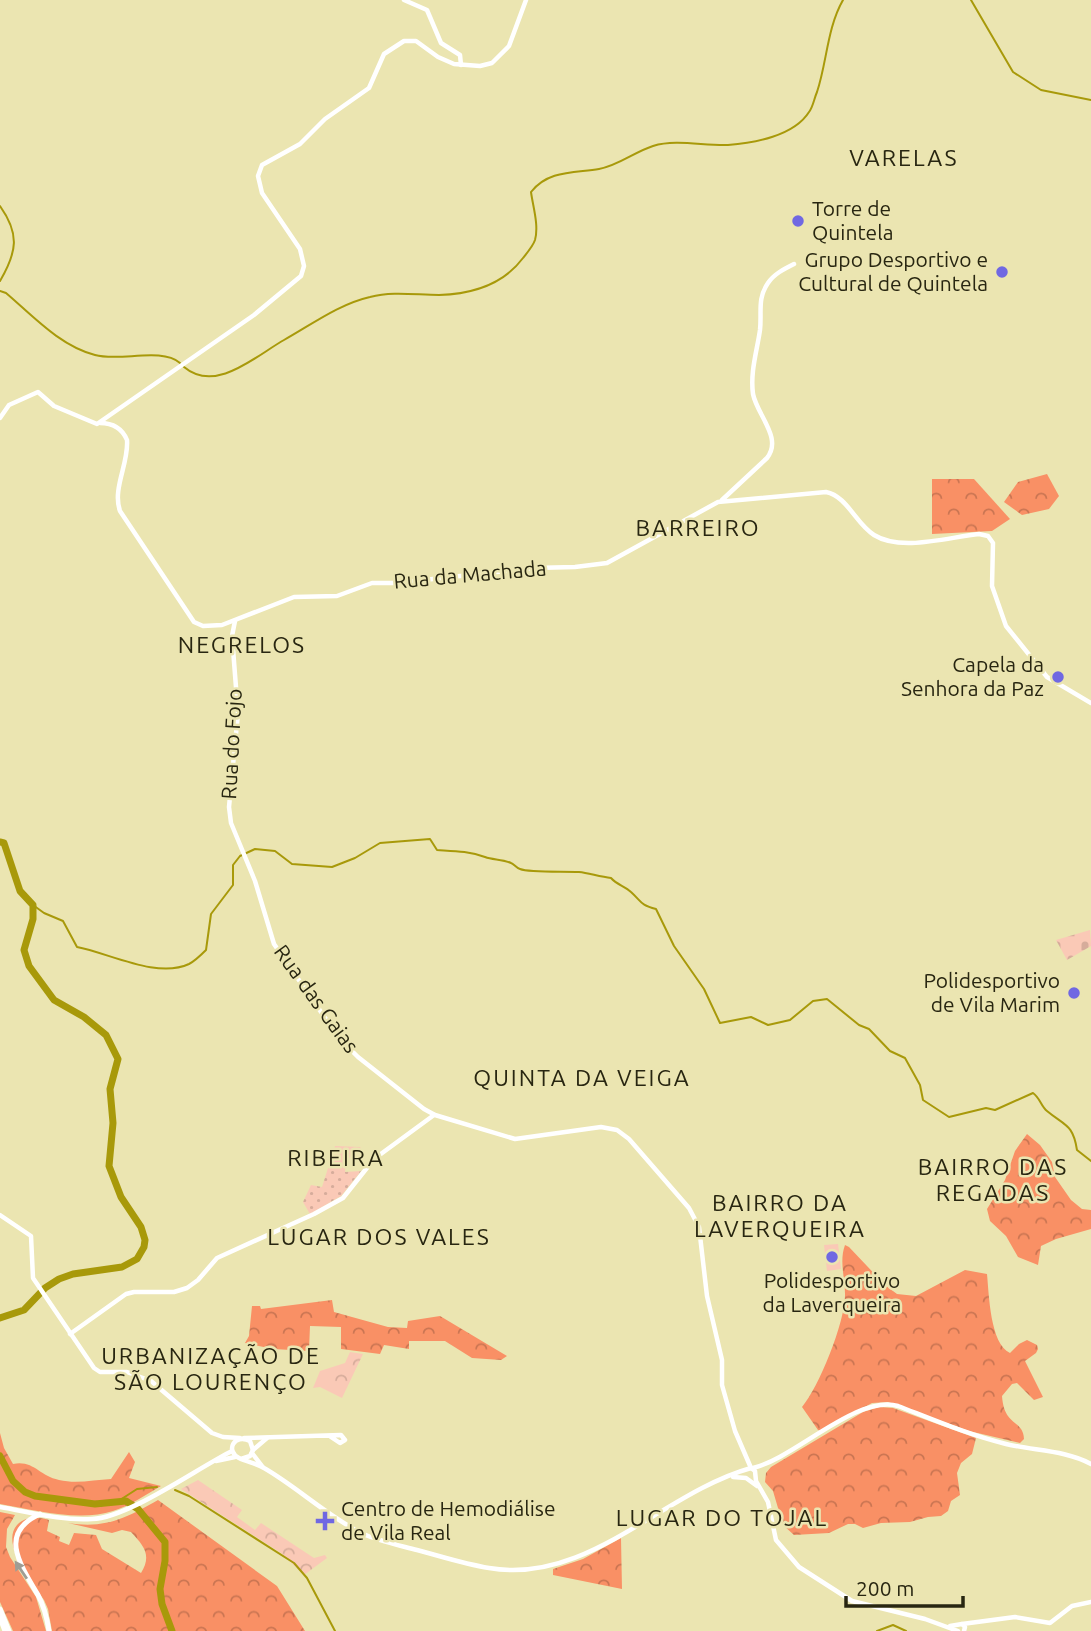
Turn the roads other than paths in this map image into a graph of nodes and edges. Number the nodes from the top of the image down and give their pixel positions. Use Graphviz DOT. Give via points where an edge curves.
graph roads {
  1 [pos="404,0"];
  2 [pos="526,0"];
  3 [pos="461,65"];
  4 [pos="793,264"];
  5 [pos="115,412"];
  6 [pos="0,418"];
  7 [pos="100,423"];
  8 [pos="117,428"];
  9 [pos="718,502"];
  10 [pos="235,621"];
  11 [pos="222,625"];
  12 [pos="232,636"];
  13 [pos="1091,703"];
  14 [pos="229,811"];
  15 [pos="435,1115"];
  16 [pos="0,1215"];
  17 [pos="70,1334"];
  18 [pos="223,1437"];
  19 [pos="271,1437"];
  20 [pos="335,1437"];
  21 [pos="243,1438"];
  22 [pos="232,1449"];
  23 [pos="253,1452"];
  24 [pos="239,1458"];
  25 [pos="766,1463"];
  26 [pos="1091,1464"];
  27 [pos="202,1466"];
  28 [pos="262,1467"];
  29 [pos="749,1469"];
  30 [pos="755,1476"];
  31 [pos="729,1477"];
  32 [pos="747,1478"];
  33 [pos="762,1491"];
  34 [pos="0,1507"];
  35 [pos="40,1514"];
  36 [pos="13,1525"];
  37 [pos="8,1547"];
  38 [pos="1091,1602"];
  39 [pos="0,1609"];
  40 [pos="0,1618"];
  41 [pos="961,1629"];
  42 [pos="7,1631"];
  43 [pos="49,1631"];
  1 -- 3 [label="street" via="427,10 441,43 460,55"];
  2 -- 3 [label="street" via="501,56 486,65"];
  3 -- 5 [label="street" via="442,59 415,40 404,41 384,54 370,87 327,117 300,144 262,165 258,176 264,199 300,249 303,271 257,313"];
  4 -- 9 [label="street" via="771,279 759,304 752,384 773,440 772,449"];
  5 -- 7 [label="street"];
  5 -- 8 [label="street"];
  6 -- 7 [label="street" via="8,405 38,393 55,407"];
  7 -- 8 [label="street"];
  8 -- 11 [label="street" via="126,436 127,446 120,511 194,621 202,626"];
  9 -- 10 [label="street, Rua da Machada" via="607,563 372,583 341,595 294,597"];
  9 -- 13 [label="street" via="821,492 838,497 868,531 886,540 907,543 979,534 989,537 993,543 991,582 1008,629 1047,677"];
  10 -- 11 [label="street, Rua da Machada"];
  10 -- 12 [label="street, Rua do Fojo"];
  11 -- 12 [label="street"];
  12 -- 14 [label="street, Rua do Fojo" via="238,713"];
  14 -- 15 [label="street, Rua das Gaias" via="274,944 339,1038"];
  15 -- 17 [label="street" via="374,1159 346,1194 329,1206 217,1258 185,1290 129,1293"];
  15 -- 29 [label="street, Rua das Gaias" via="519,1139 594,1128 625,1135 691,1211 701,1233 724,1395"];
  16 -- 17 [label="street" via="31,1236 34,1279"];
  17 -- 18 [label="street" via="96,1370 127,1372 151,1381 209,1431"];
  18 -- 21 [label="street"];
  18 -- 22 [label="street"];
  19 -- 20 [label="street"];
  19 -- 21 [label="street"];
  19 -- 23 [label="street"];
  21 -- 22 [label="street" via="235,1441"];
  21 -- 23 [label="street" via="250,1441"];
  22 -- 24 [label="street"];
  22 -- 27 [label="street"];
  23 -- 24 [label="street"];
  23 -- 28 [label="street"];
  24 -- 27 [label="street"];
  24 -- 28 [label="street"];
  25 -- 26 [label="street" via="862,1410 885,1404 973,1436 1066,1453"];
  25 -- 29 [label="street"];
  25 -- 30 [label="street"];
  27 -- 35 [label="street" via="114,1515 92,1519"];
  28 -- 31 [label="street" via="366,1535 485,1568 523,1571 578,1557"];
  29 -- 30 [label="street"];
  29 -- 31 [label="street"];
  29 -- 32 [label="street"];
  30 -- 32 [label="street"];
  30 -- 33 [label="street"];
  31 -- 32 [label="street"];
  32 -- 33 [label="street"];
  33 -- 41 [label="street" via="776,1540 799,1567 852,1601"];
  34 -- 35 [label="street"];
  35 -- 36 [label="highway"];
  43 -- 37 [label="highway, one-way" via="41,1601"];
  38 -- 41 [label="street" via="1072,1606 1050,1623 1016,1617"];
  39 -- 42 [label="highway"];
  40 -- 42 [label="highway"];
}
